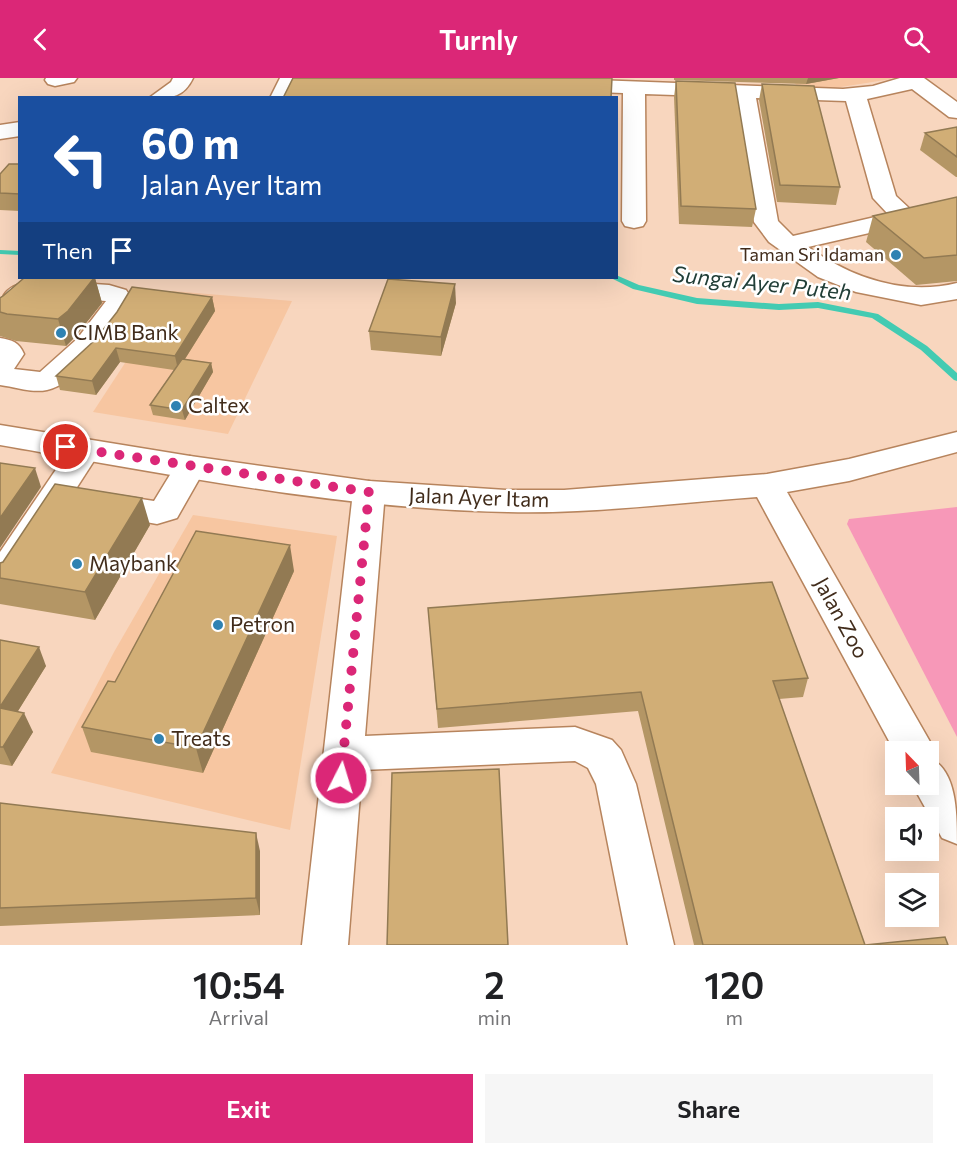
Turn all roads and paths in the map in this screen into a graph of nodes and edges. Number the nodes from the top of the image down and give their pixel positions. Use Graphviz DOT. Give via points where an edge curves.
graph roads {
  1 [pos="183,78"];
  2 [pos="290,78"];
  3 [pos="913,80"];
  4 [pos="551,84"];
  5 [pos="634,87"];
  6 [pos="744,92"];
  7 [pos="855,95"];
  8 [pos="162,96"];
  9 [pos="281,96"];
  10 [pos="954,107"];
  11 [pos="18,129"];
  12 [pos="0,132"];
  13 [pos="625,139"];
  14 [pos="625,196"];
  15 [pos="957,206"];
  16 [pos="905,218"];
  17 [pos="634,221"];
  18 [pos="789,244"];
  19 [pos="957,291"];
  20 [pos="0,318"];
  21 [pos="0,346"];
  22 [pos="0,368"];
  23 [pos="0,376"];
  24 [pos="0,435"];
  25 [pos="957,442"];
  26 [pos="85,450"];
  27 [pos="190,467"];
  28 [pos="767,485"];
  29 [pos="369,492"];
  30 [pos="54,497"];
  31 [pos="0,579"];
  32 [pos="909,741"];
  33 [pos="343,754"];
  34 [pos="325,945"];
  35 [pos="651,945"];
  1 -- 8 [label="street" via="179,86"];
  2 -- 9 [label="street"];
  3 -- 7 [label="street"];
  3 -- 10 [label="street"];
  4 -- 5 [label="street"];
  5 -- 6 [label="street"];
  5 -- 13 [label="street"];
  6 -- 7 [label="street"];
  6 -- 18 [label="street" via="766,222"];
  7 -- 16 [label="street" via="887,201"];
  11 -- 12 [label="street"];
  13 -- 14 [label="street"];
  14 -- 17 [label="street"];
  15 -- 16 [label="street"];
  16 -- 18 [label="street"];
  18 -- 19 [label="street" via="843,278 909,296"];
  20 -- 23 [label="street" via="17,296 32,288 109,293 120,300 104,324 55,378 37,381"];
  21 -- 22 [label="street" via="10,354"];
  24 -- 26 [label="street, Jalan Ayer Itam"];
  25 -- 28 [label="street, Jalan Ayer Itam" via="849,470"];
  26 -- 27 [label="street, Jalan Ayer Itam"];
  26 -- 30 [label="street"];
  27 -- 29 [label="street, Jalan Ayer Itam"];
  27 -- 30 [label="street" via="165,510 157,513"];
  28 -- 29 [label="street, Jalan Ayer Itam" via="564,501"];
  28 -- 32 [label="street, Jalan Zoo"];
  29 -- 33 [label="street"];
  30 -- 31 [label="street"];
  33 -- 34 [label="street"];
  33 -- 35 [label="street" via="575,744 598,751 607,759 616,784"];
}
